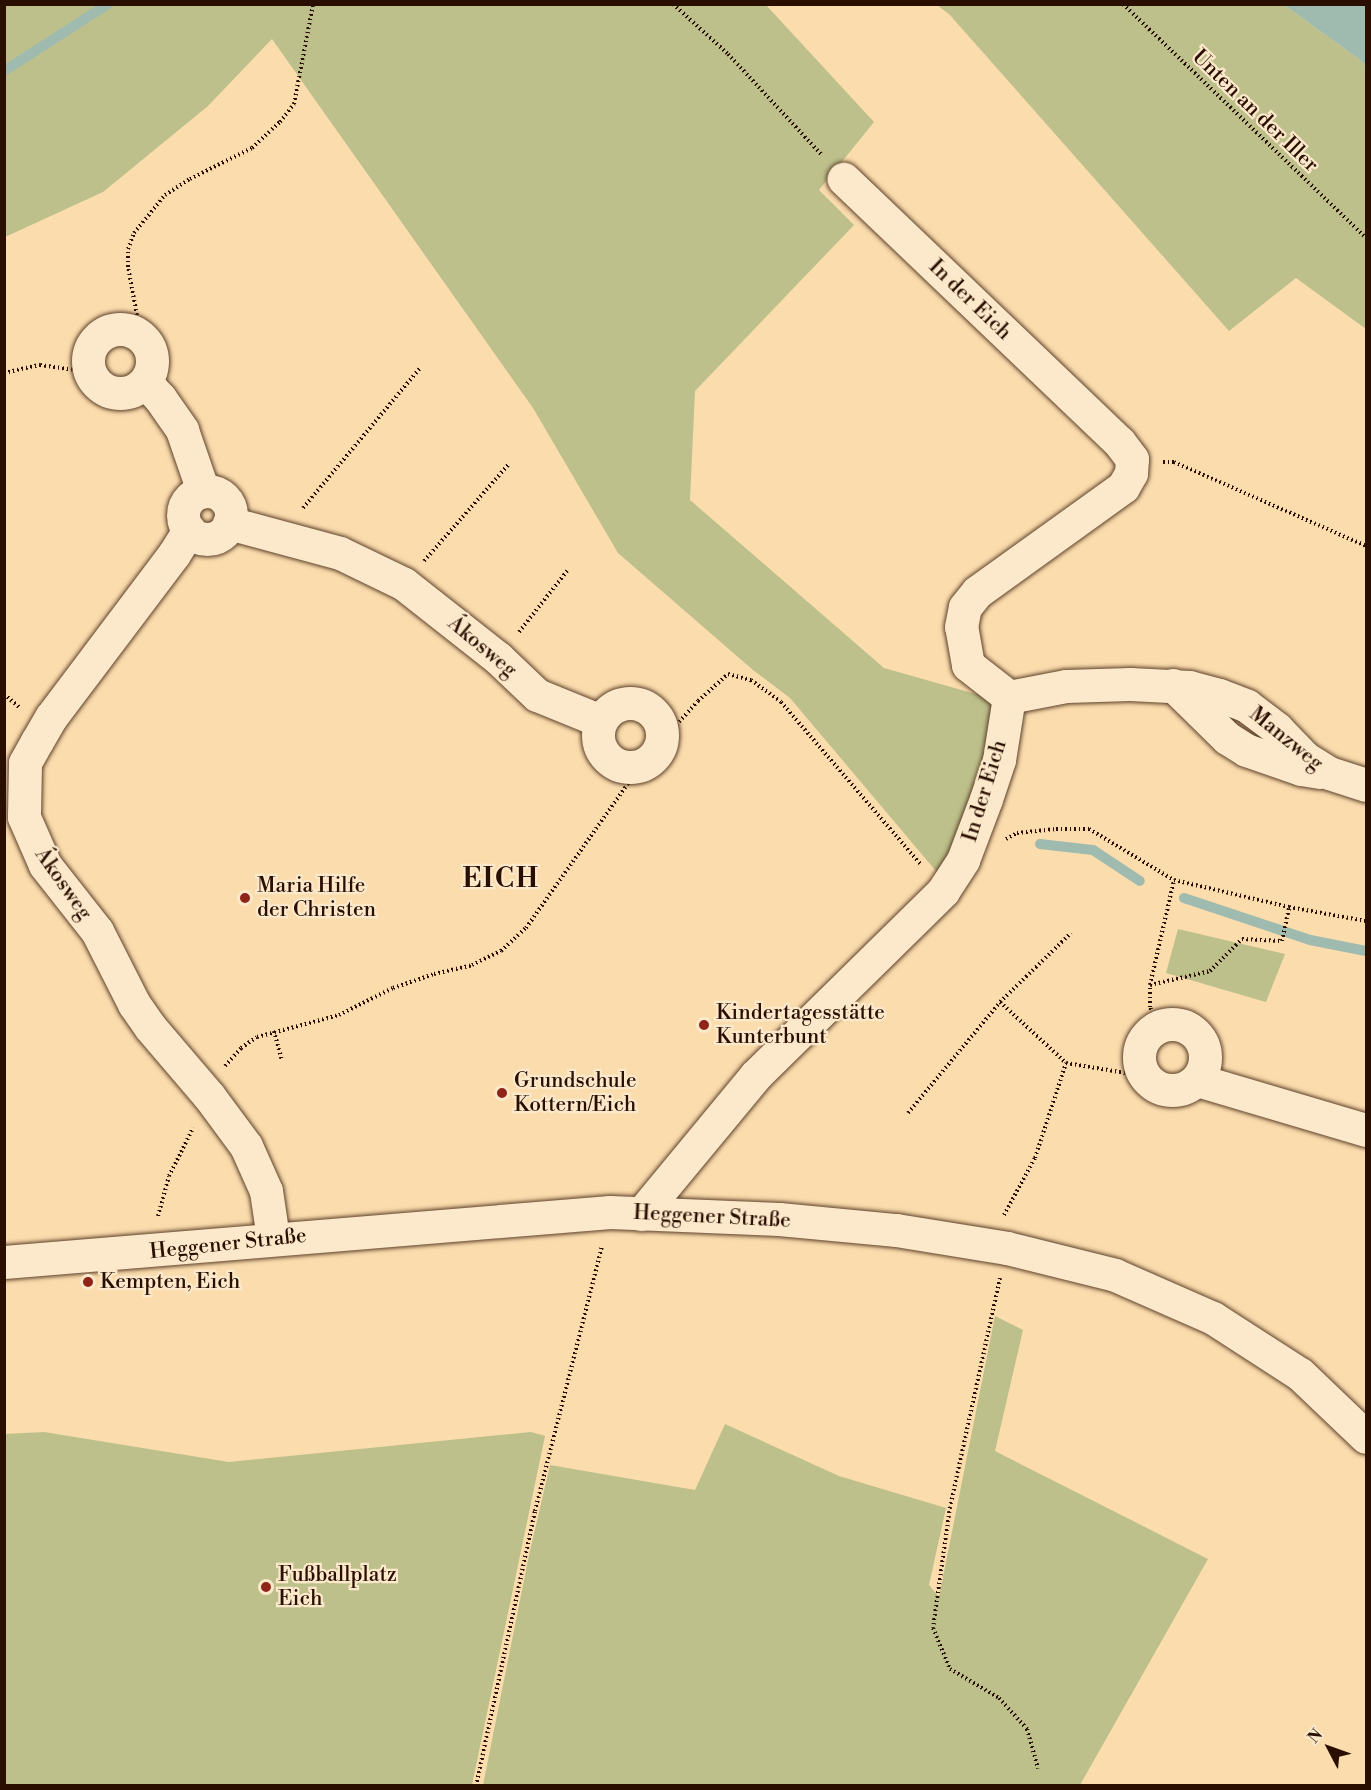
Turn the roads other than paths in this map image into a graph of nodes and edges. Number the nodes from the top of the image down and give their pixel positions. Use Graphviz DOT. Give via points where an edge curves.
graph roads {
  1 [pos="844,179"];
  2 [pos="145,382"];
  3 [pos="203,491"];
  4 [pos="229,523"];
  5 [pos="189,530"];
  6 [pos="1009,697"];
  7 [pos="602,721"];
  8 [pos="1366,785"];
  9 [pos="1197,1080"];
  10 [pos="1366,1130"];
  11 [pos="626,1213"];
  12 [pos="273,1238"];
  13 [pos="4,1262"];
  14 [pos="1366,1437"];
  1 -- 6 [label="street, In der Eich" via="1119,442 1132,459 1131,473 1123,487 977,592 965,607 961,627 968,665"];
  2 -- 2 [label="street" via="150,373 151,353 141,337 123,329 104,334 91,350 90,372 101,387 129,392"];
  2 -- 3 [label="street" via="182,430"];
  3 -- 4 [label="street" via="216,493 227,502"];
  3 -- 5 [label="street" via="184,507"];
  4 -- 5 [label="street" via="211,538 195,536"];
  4 -- 7 [label="street, Ákosweg" via="340,553 404,584 498,658 537,695"];
  5 -- 12 [label="street, Ákosweg" via="51,717 25,763 24,817 45,865 97,931 134,1004 246,1146 266,1191"];
  6 -- 8 [label="street, Manzweg" via="1066,686 1173,685 1219,695 1247,706 1305,758 1329,773"];
  6 -- 11 [label="street, In der Eich" via="999,760 963,860 943,891 755,1076"];
  7 -- 7 [label="street" via="615,707 635,704 652,713 658,722 651,753 619,765 603,752 598,742"];
  9 -- 9 [label="street" via="1206,1059 1199,1037 1181,1024 1158,1026 1142,1043 1139,1065 1144,1076 1170,1091"];
  9 -- 10 [label="street"];
  11 -- 12 [label="street, Heggener Straße"];
  11 -- 14 [label="street, Heggener Straße" via="779,1219 896,1230 998,1246 1115,1275 1213,1318 1300,1374"];
  12 -- 13 [label="street, Heggener Straße"];
}
